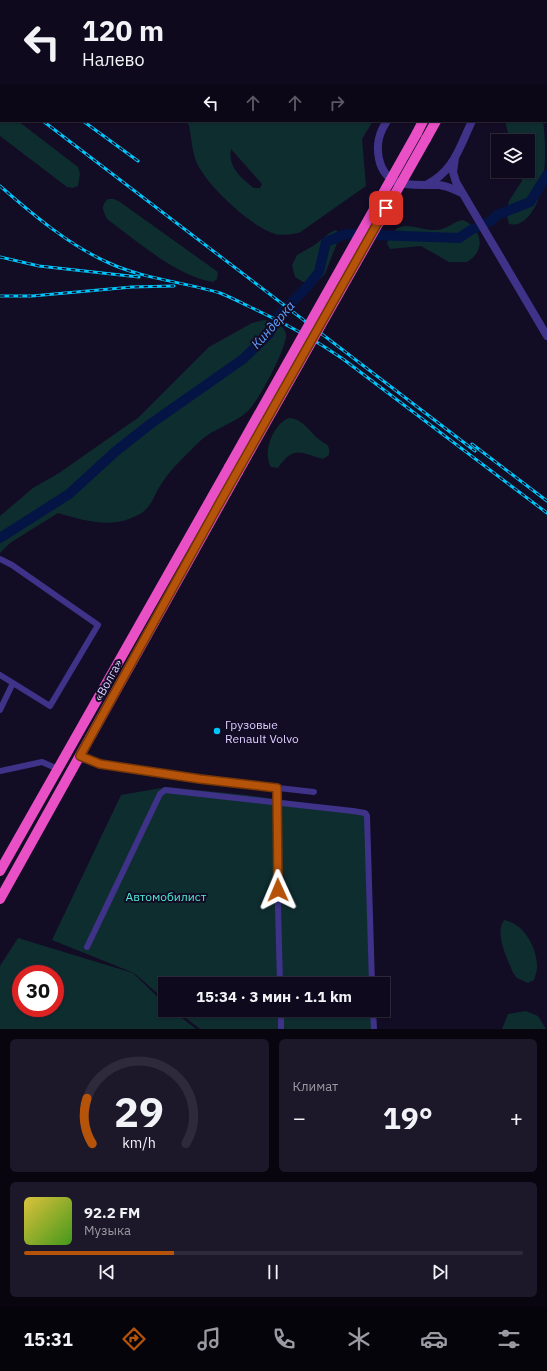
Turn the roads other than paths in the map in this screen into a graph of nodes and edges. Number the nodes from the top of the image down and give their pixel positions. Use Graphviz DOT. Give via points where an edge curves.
graph roads {
  1 [pos="386,122"];
  2 [pos="422,122"];
  3 [pos="435,122"];
  4 [pos="472,122"];
  5 [pos="455,158"];
  6 [pos="423,186"];
  7 [pos="463,194"];
  8 [pos="547,336"];
  9 [pos="233,469"];
  10 [pos="0,559"];
  11 [pos="0,674"];
  12 [pos="13,683"];
  13 [pos="0,710"];
  14 [pos="80,756"];
  15 [pos="58,769"];
  16 [pos="0,771"];
  17 [pos="277,788"];
  18 [pos="314,792"];
  19 [pos="276,803"];
  20 [pos="0,870"];
  21 [pos="0,899"];
  22 [pos="87,947"];
  23 [pos="280,977"];
  24 [pos="372,977"];
  25 [pos="280,1017"];
  26 [pos="373,1017"];
  27 [pos="281,1029"];
  28 [pos="374,1029"];
  1 -- 6 [label="street" via="380,132 378,146 380,164 385,173 405,185"];
  2 -- 9 [label="highway, bridge"];
  3 -- 9 [label="highway, bridge"];
  4 -- 5 [label="street"];
  5 -- 6 [label="street" via="436,180"];
  5 -- 7 [label="street" via="454,178"];
  6 -- 7 [label="street" via="450,187"];
  7 -- 8 [label="street"];
  9 -- 14 [label="highway, «Волга»"];
  9 -- 15 [label="highway, «Волга»"];
  10 -- 12 [label="street" via="98,625 50,706"];
  11 -- 12 [label="street"];
  12 -- 13 [label="street"];
  14 -- 17 [label="street" via="100,764"];
  14 -- 21 [label="highway, «Волга»"];
  15 -- 16 [label="street" via="42,762"];
  15 -- 20 [label="highway, «Волга»"];
  17 -- 18 [label="street"];
  17 -- 19 [label="street"];
  19 -- 22 [label="street" via="169,790 160,794"];
  19 -- 23 [label="street"];
  19 -- 24 [label="street" via="353,811 365,813 367,816"];
  25 -- 27 [label="street"];
  26 -- 28 [label="street"];
}
